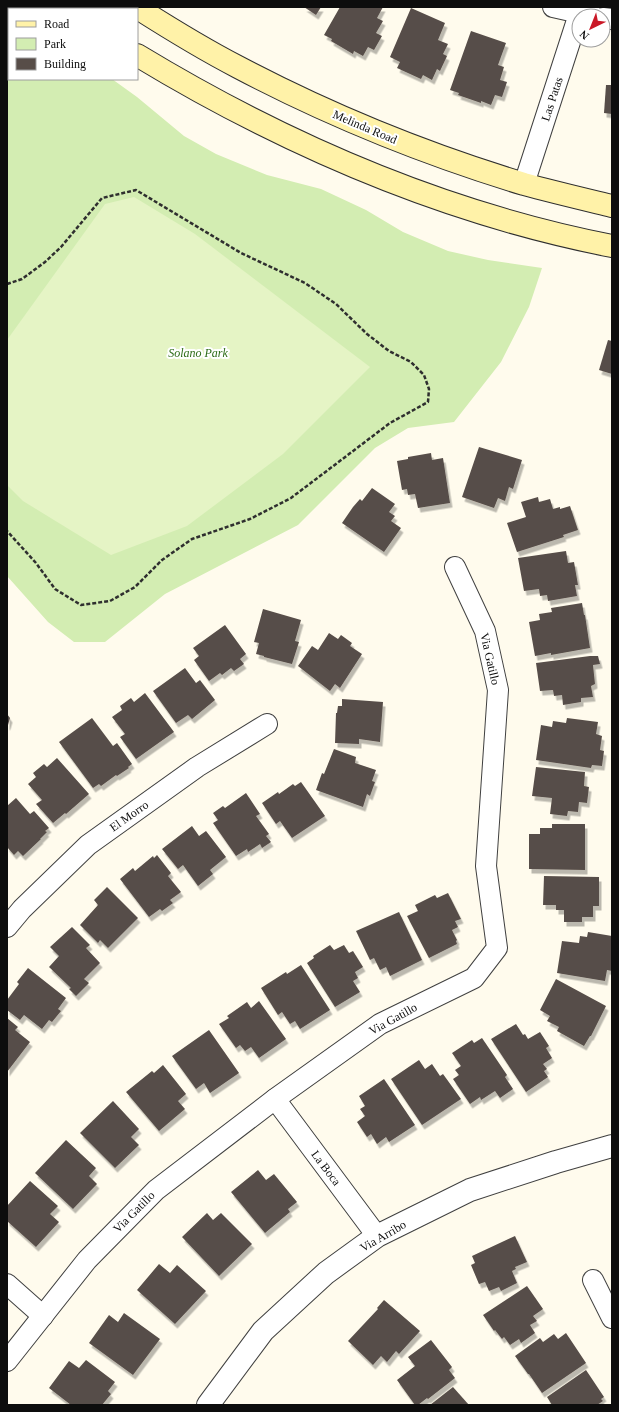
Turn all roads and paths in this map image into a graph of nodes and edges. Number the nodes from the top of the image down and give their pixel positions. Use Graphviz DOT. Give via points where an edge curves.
graph roads {
  1 [pos="553,7"];
  2 [pos="138,8"];
  3 [pos="571,11"];
  4 [pos="574,48"];
  5 [pos="138,56"];
  6 [pos="524,184"];
  7 [pos="612,206"];
  8 [pos="612,246"];
  9 [pos="7,284"];
  10 [pos="7,531"];
  11 [pos="455,567"];
  12 [pos="267,724"];
  13 [pos="7,926"];
  14 [pos="275,1099"];
  15 [pos="612,1146"];
  16 [pos="377,1236"];
  17 [pos="593,1280"];
  18 [pos="7,1284"];
  19 [pos="43,1316"];
  20 [pos="612,1318"];
  21 [pos="7,1361"];
  22 [pos="208,1405"];
  1 -- 3 [label="street"];
  2 -- 6 [label="main road, Melinda Road" via="196,44 338,116 453,161"];
  4 -- 6 [label="street, Las Patas"];
  5 -- 8 [label="main road" via="233,110 340,160 479,212"];
  6 -- 7 [label="main road, Melinda Road"];
  9 -- 10 [label="path" via="22,279 45,262 102,198 136,190 241,253 305,283 336,304 367,334 389,351 411,362 424,375 429,389 428,402 390,423 291,498 250,519 192,539 162,560 135,587 110,601 80,605 55,588"];
  11 -- 14 [label="street, Via Gatillo" via="485,631 498,690 486,866 497,948 474,978 380,1024"];
  12 -- 13 [label="street, El Morro" via="197,767 88,845"];
  14 -- 16 [label="street, La Boca"];
  14 -- 19 [label="street, Via Gatillo" via="156,1190 87,1260"];
  15 -- 16 [label="street, Via Arribo" via="470,1190"];
  16 -- 22 [label="street, Via Arribo" via="326,1273 263,1331"];
  17 -- 20 [label="street"];
  18 -- 19 [label="street"];
  19 -- 21 [label="street, Via Gatillo"];
}
